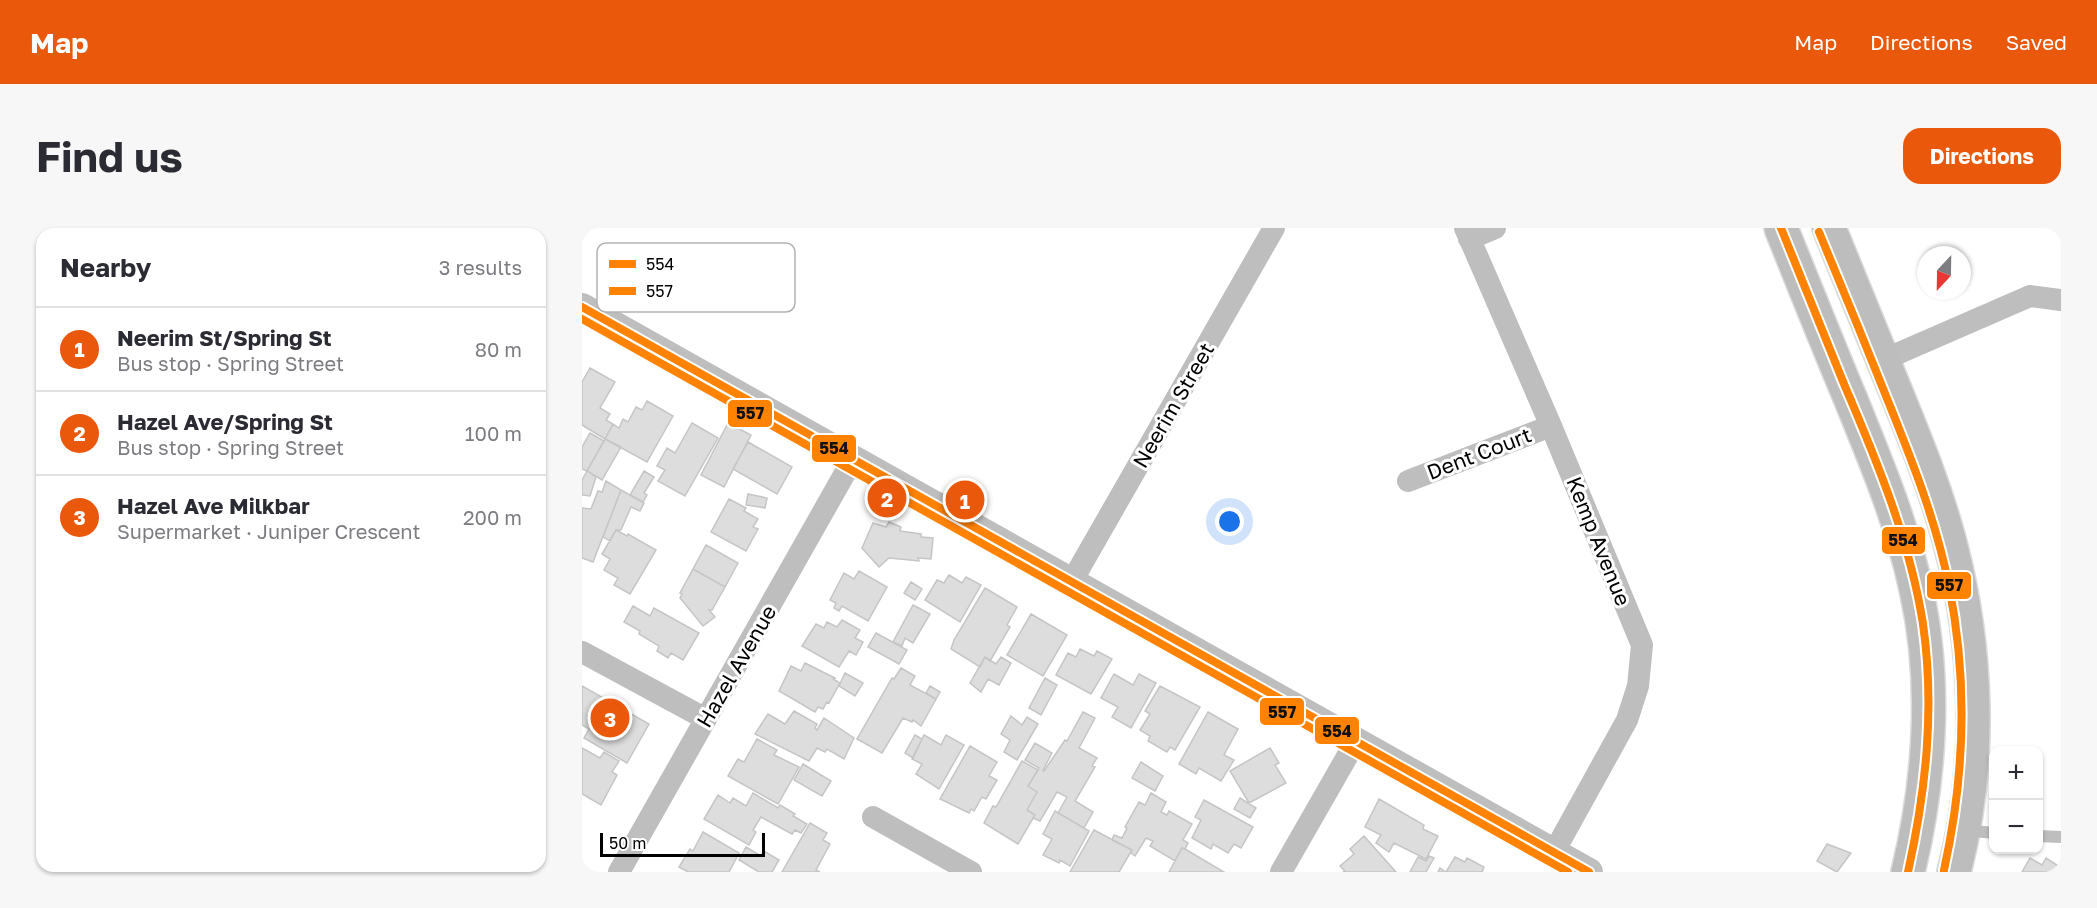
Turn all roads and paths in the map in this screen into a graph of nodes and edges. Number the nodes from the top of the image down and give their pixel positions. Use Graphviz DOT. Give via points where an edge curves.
graph roads {
  1 [pos="1274,228"];
  2 [pos="1495,228"];
  3 [pos="1780,228"];
  4 [pos="1829,228"];
  5 [pos="1467,234"];
  6 [pos="2061,300"];
  7 [pos="582,307"];
  8 [pos="1883,360"];
  9 [pos="1551,426"];
  10 [pos="853,459"];
  11 [pos="1408,481"];
  12 [pos="1072,581"];
  13 [pos="582,652"];
  14 [pos="706,719"];
  15 [pos="1356,741"];
  16 [pos="873,817"];
  17 [pos="1978,832"];
  18 [pos="2043,836"];
  19 [pos="2061,837"];
  20 [pos="1554,852"];
  21 [pos="619,872"];
  22 [pos="971,872"];
  23 [pos="1281,872"];
  24 [pos="1589,872"];
  25 [pos="1908,872"];
  26 [pos="1954,872"];
  1 -- 12 [label="street, Neerim Street"];
  2 -- 5 [label="street"];
  3 -- 25 [label="main road" via="1886,486 1917,591 1928,703 1926,765"];
  4 -- 8 [label="main road"];
  5 -- 9 [label="street, Kemp Avenue"];
  6 -- 8 [label="street" via="2030,296"];
  7 -- 10 [label="street"];
  8 -- 17 [label="main road" via="1950,542 1967,629 1972,699 1970,782"];
  9 -- 11 [label="street, Dent Court"];
  9 -- 20 [label="street, Kemp Avenue" via="1642,645 1638,686 1627,720"];
  10 -- 12 [label="street"];
  10 -- 14 [label="street, Hazel Avenue"];
  12 -- 15 [label="street"];
  13 -- 14 [label="street"];
  14 -- 21 [label="street, Hazel Avenue"];
  15 -- 20 [label="street"];
  15 -- 23 [label="street"];
  16 -- 22 [label="street"];
  17 -- 26 [label="main road"];
  18 -- 19 [label="lane"];
  20 -- 24 [label="street"];
}
